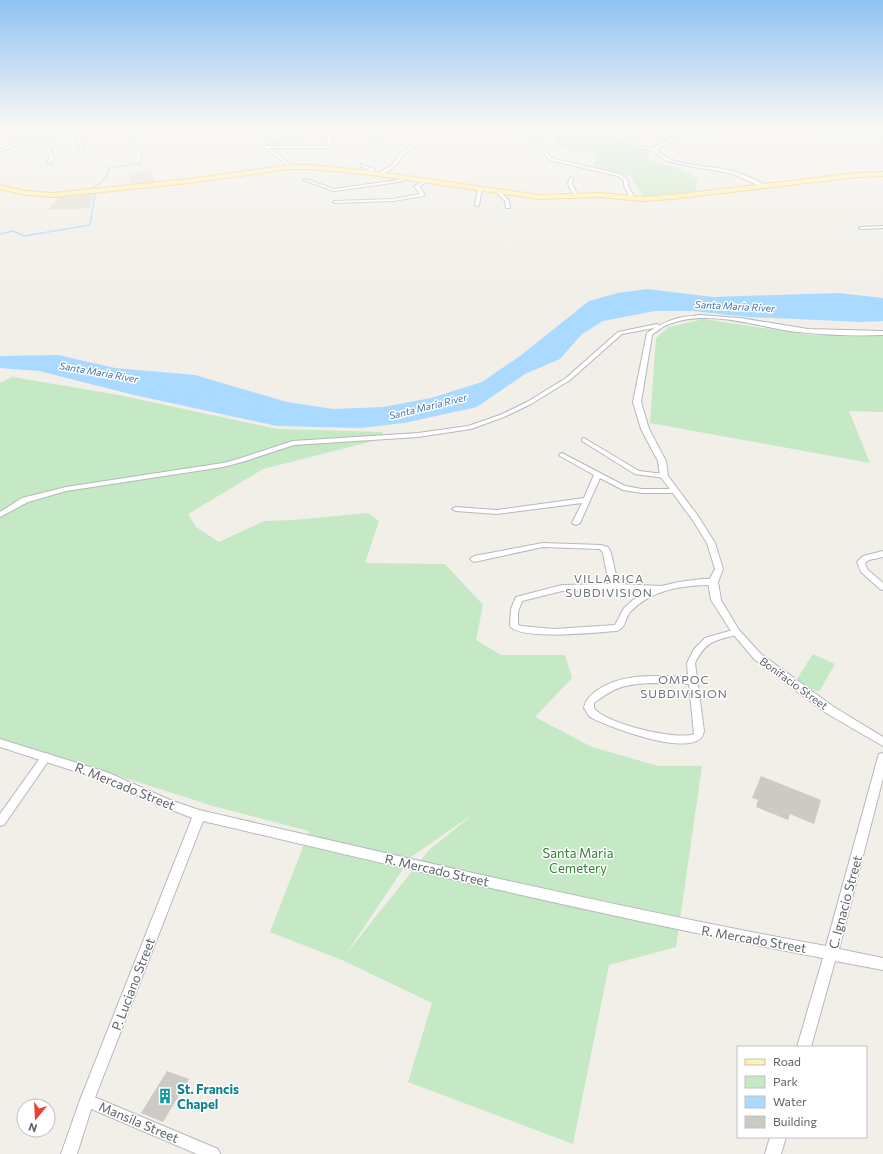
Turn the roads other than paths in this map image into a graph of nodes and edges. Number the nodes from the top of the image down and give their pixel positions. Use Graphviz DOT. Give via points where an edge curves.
graph roads {
  1 [pos="191,181"];
  2 [pos="307,181"];
  3 [pos="399,181"];
  4 [pos="428,181"];
  5 [pos="571,181"];
  6 [pos="626,181"];
  7 [pos="752,181"];
  8 [pos="808,181"];
  9 [pos="764,186"];
  10 [pos="0,187"];
  11 [pos="480,188"];
  12 [pos="497,190"];
  13 [pos="576,195"];
  14 [pos="633,198"];
  15 [pos="335,202"];
  16 [pos="477,205"];
  17 [pos="508,207"];
  18 [pos="883,227"];
  19 [pos="861,228"];
  20 [pos="657,326"];
  21 [pos="883,333"];
  22 [pos="584,440"];
  23 [pos="562,455"];
  24 [pos="598,474"];
  25 [pos="664,476"];
  26 [pos="674,491"];
  27 [pos="587,500"];
  28 [pos="456,509"];
  29 [pos="0,515"];
  30 [pos="576,523"];
  31 [pos="883,554"];
  32 [pos="474,559"];
  33 [pos="713,582"];
  34 [pos="614,587"];
  35 [pos="883,587"];
  36 [pos="660,589"];
  37 [pos="736,632"];
  38 [pos="692,681"];
  39 [pos="883,742"];
  40 [pos="0,744"];
  41 [pos="46,757"];
  42 [pos="883,757"];
  43 [pos="199,815"];
  44 [pos="0,822"];
  45 [pos="831,952"];
  46 [pos="883,964"];
  47 [pos="804,1046"];
  48 [pos="87,1100"];
  49 [pos="778,1138"];
  50 [pos="69,1154"];
  51 [pos="213,1154"];
  52 [pos="773,1154"];
  1 -- 10 [label="main road" via="53,195 26,193"];
  2 -- 3 [label="street" via="334,190"];
  4 -- 11 [label="main road"];
  4 -- 15 [label="street" via="416,186 423,195 392,200"];
  5 -- 13 [label="street"];
  6 -- 14 [label="street"];
  7 -- 9 [label="street"];
  8 -- 9 [label="main road"];
  9 -- 14 [label="main road" via="672,197"];
  11 -- 12 [label="main road"];
  11 -- 16 [label="street"];
  12 -- 13 [label="main road" via="539,197"];
  12 -- 17 [label="street" via="507,201"];
  13 -- 14 [label="main road"];
  18 -- 19 [label="street"];
  20 -- 21 [label="street" via="682,318 715,317 798,330"];
  20 -- 25 [label="street, Bonifacio Street" via="649,334 636,402 645,429 662,461"];
  20 -- 29 [label="street" via="620,333 568,379 528,404 469,428 418,435 293,443 223,465 43,494 24,500"];
  22 -- 25 [label="street" via="637,473"];
  23 -- 24 [label="street"];
  24 -- 26 [label="street" via="631,490"];
  24 -- 27 [label="street"];
  25 -- 26 [label="street, Bonifacio Street"];
  26 -- 33 [label="street, Bonifacio Street" via="711,543 719,569"];
  27 -- 28 [label="street" via="497,512"];
  27 -- 30 [label="street"];
  31 -- 35 [label="street" via="866,558 861,562 864,570"];
  32 -- 34 [label="street" via="543,545 601,547 607,553"];
  33 -- 36 [label="street" via="688,582"];
  33 -- 37 [label="street, Bonifacio Street" via="716,600"];
  34 -- 36 [label="street"];
  34 -- 36 [label="street" via="562,588 519,599 514,611 514,626 519,629 554,632 617,628 625,612 639,599"];
  37 -- 38 [label="street" via="708,640 697,651 691,663"];
  37 -- 39 [label="street, Bonifacio Street" via="758,658 830,710"];
  38 -- 38 [label="street" via="699,731 698,736 693,739 667,739 638,733 592,714 589,708 590,701 618,684 634,680"];
  40 -- 41 [label="street, R. Mercado Street"];
  41 -- 43 [label="street, R. Mercado Street" via="105,776"];
  41 -- 44 [label="street"];
  42 -- 45 [label="street, C. Ignacio Street"];
  43 -- 45 [label="street, R. Mercado Street" via="678,924"];
  43 -- 48 [label="street, P. Luciano Street"];
  45 -- 46 [label="street, R. Mercado Street"];
  45 -- 47 [label="street, C. Ignacio Street"];
  48 -- 50 [label="street, P. Luciano Street"];
  48 -- 51 [label="street, Mansila Street"];
  49 -- 52 [label="street"];
}
